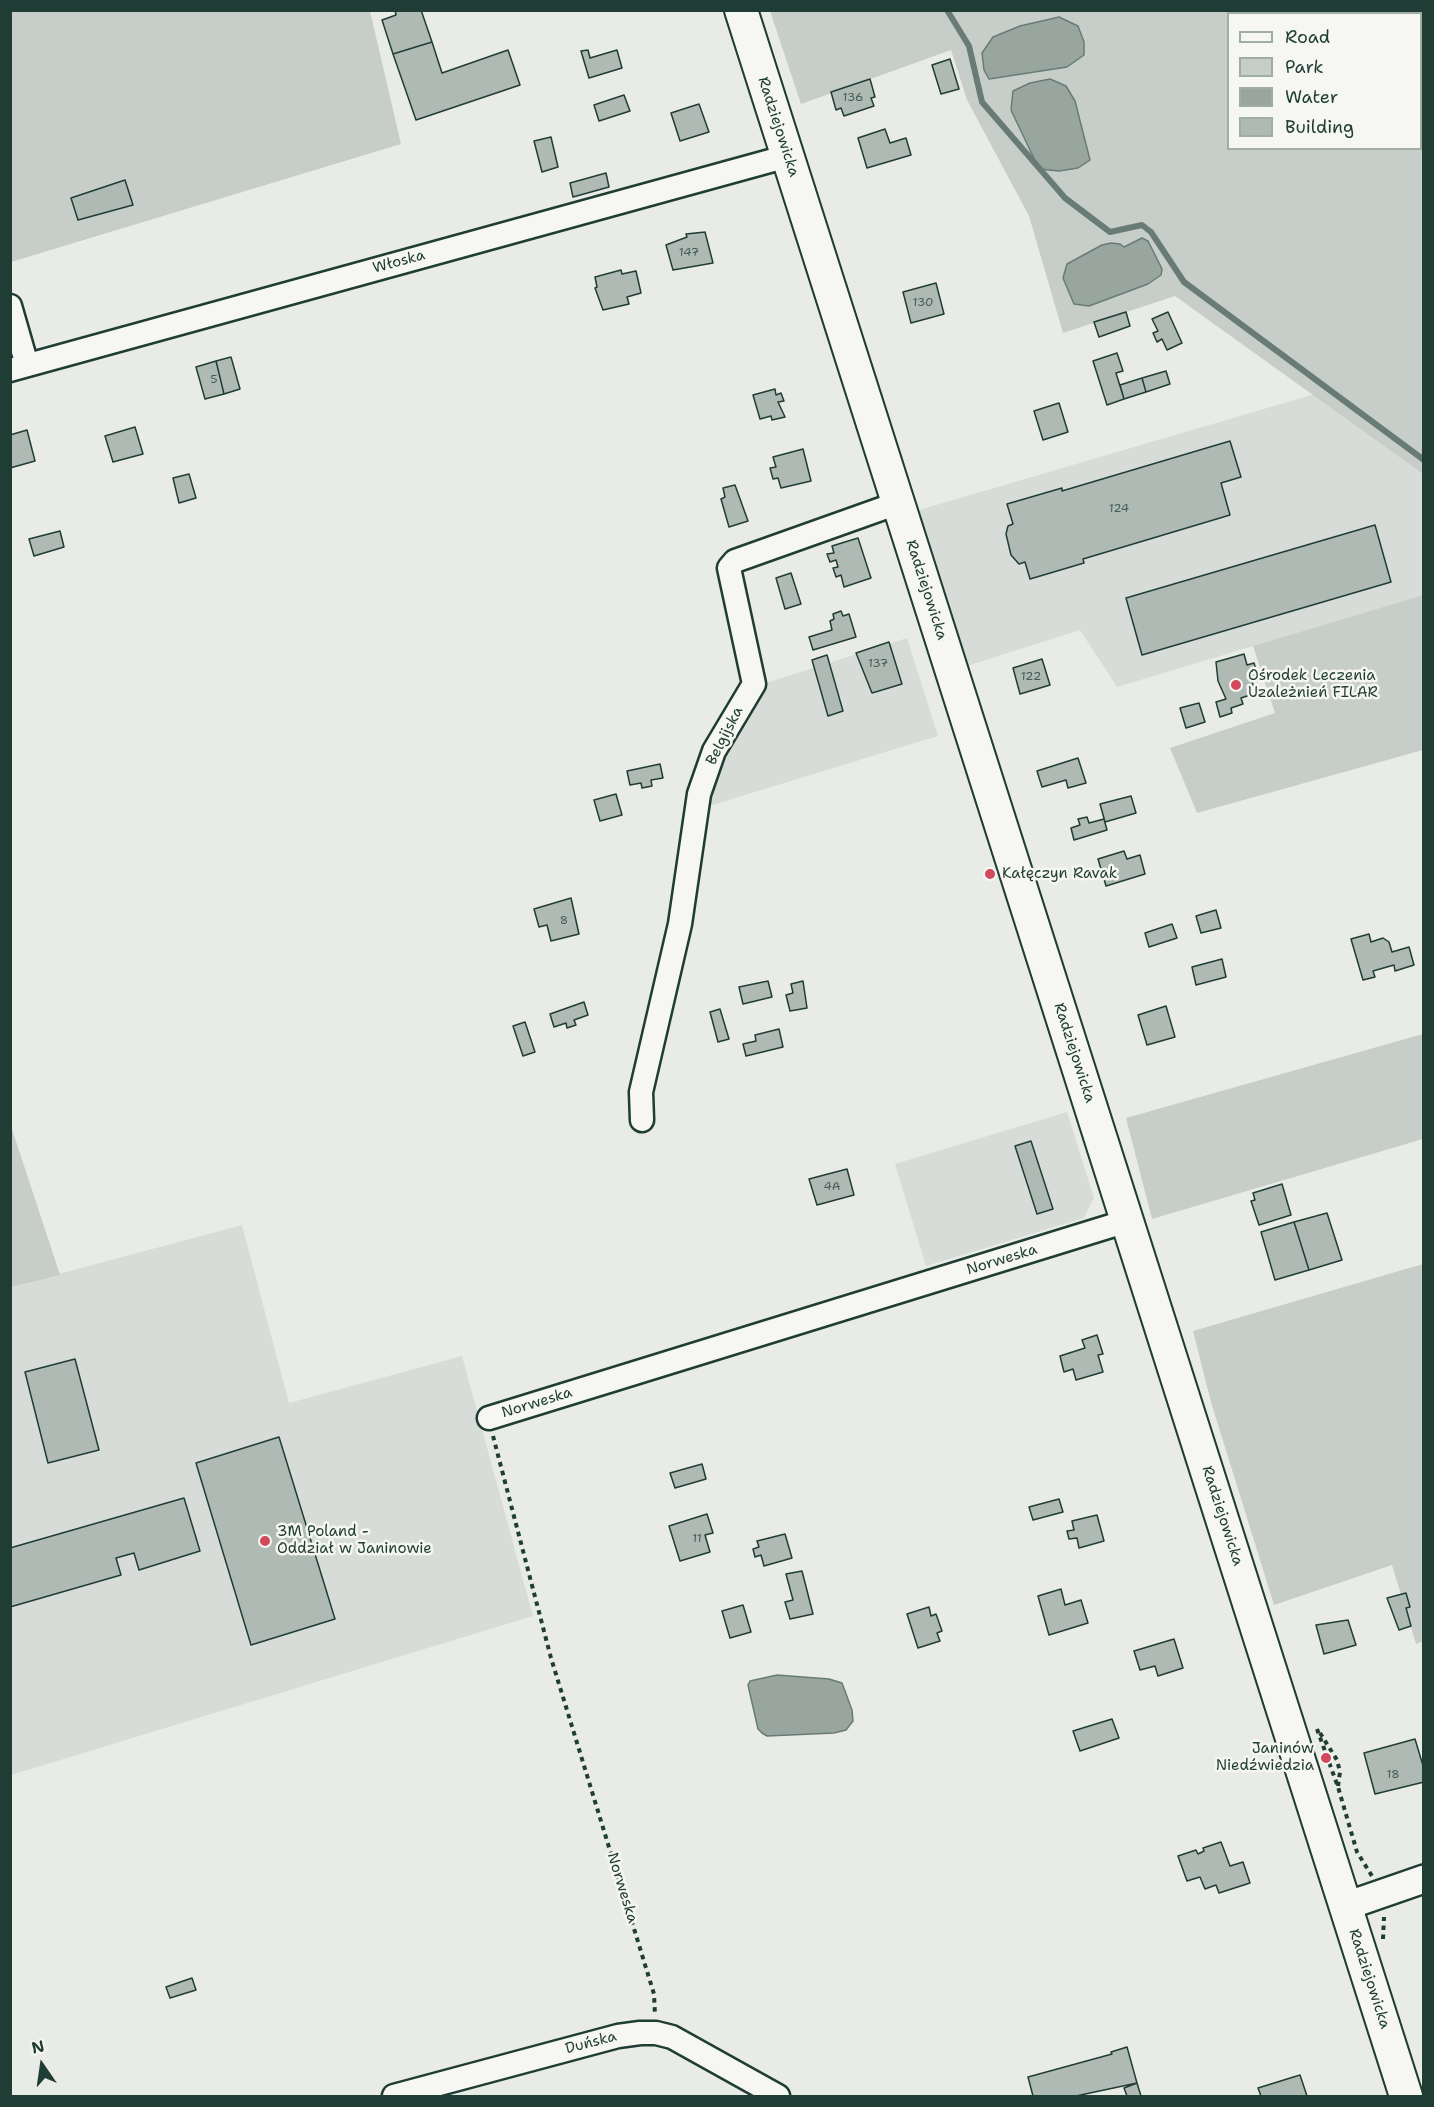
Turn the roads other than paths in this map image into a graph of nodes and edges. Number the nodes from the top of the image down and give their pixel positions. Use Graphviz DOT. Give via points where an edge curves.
graph roads {
  1 [pos="741,10"];
  2 [pos="788,156"];
  3 [pos="10,306"];
  4 [pos="19,368"];
  5 [pos="898,503"];
  6 [pos="642,1120"];
  7 [pos="1127,1221"];
  8 [pos="489,1418"];
  9 [pos="1424,1879"];
  10 [pos="1346,1906"];
  11 [pos="394,2097"];
  12 [pos="778,2097"];
  13 [pos="1406,2097"];
  1 -- 2 [label="main road, Radziejowicka"];
  2 -- 4 [label="street, Włoska"];
  2 -- 5 [label="main road, Radziejowicka"];
  3 -- 4 [label="street"];
  5 -- 6 [label="street, Belgijska" via="735,561 729,568 754,684 714,751 699,794 680,924 641,1092"];
  5 -- 7 [label="main road, Radziejowicka"];
  7 -- 8 [label="street, Norweska"];
  7 -- 10 [label="main road, Radziejowicka"];
  9 -- 10 [label="street"];
  10 -- 13 [label="main road, Radziejowicka"];
  11 -- 12 [label="street, Duńska" via="618,2036 656,2033 694,2049"];
}
